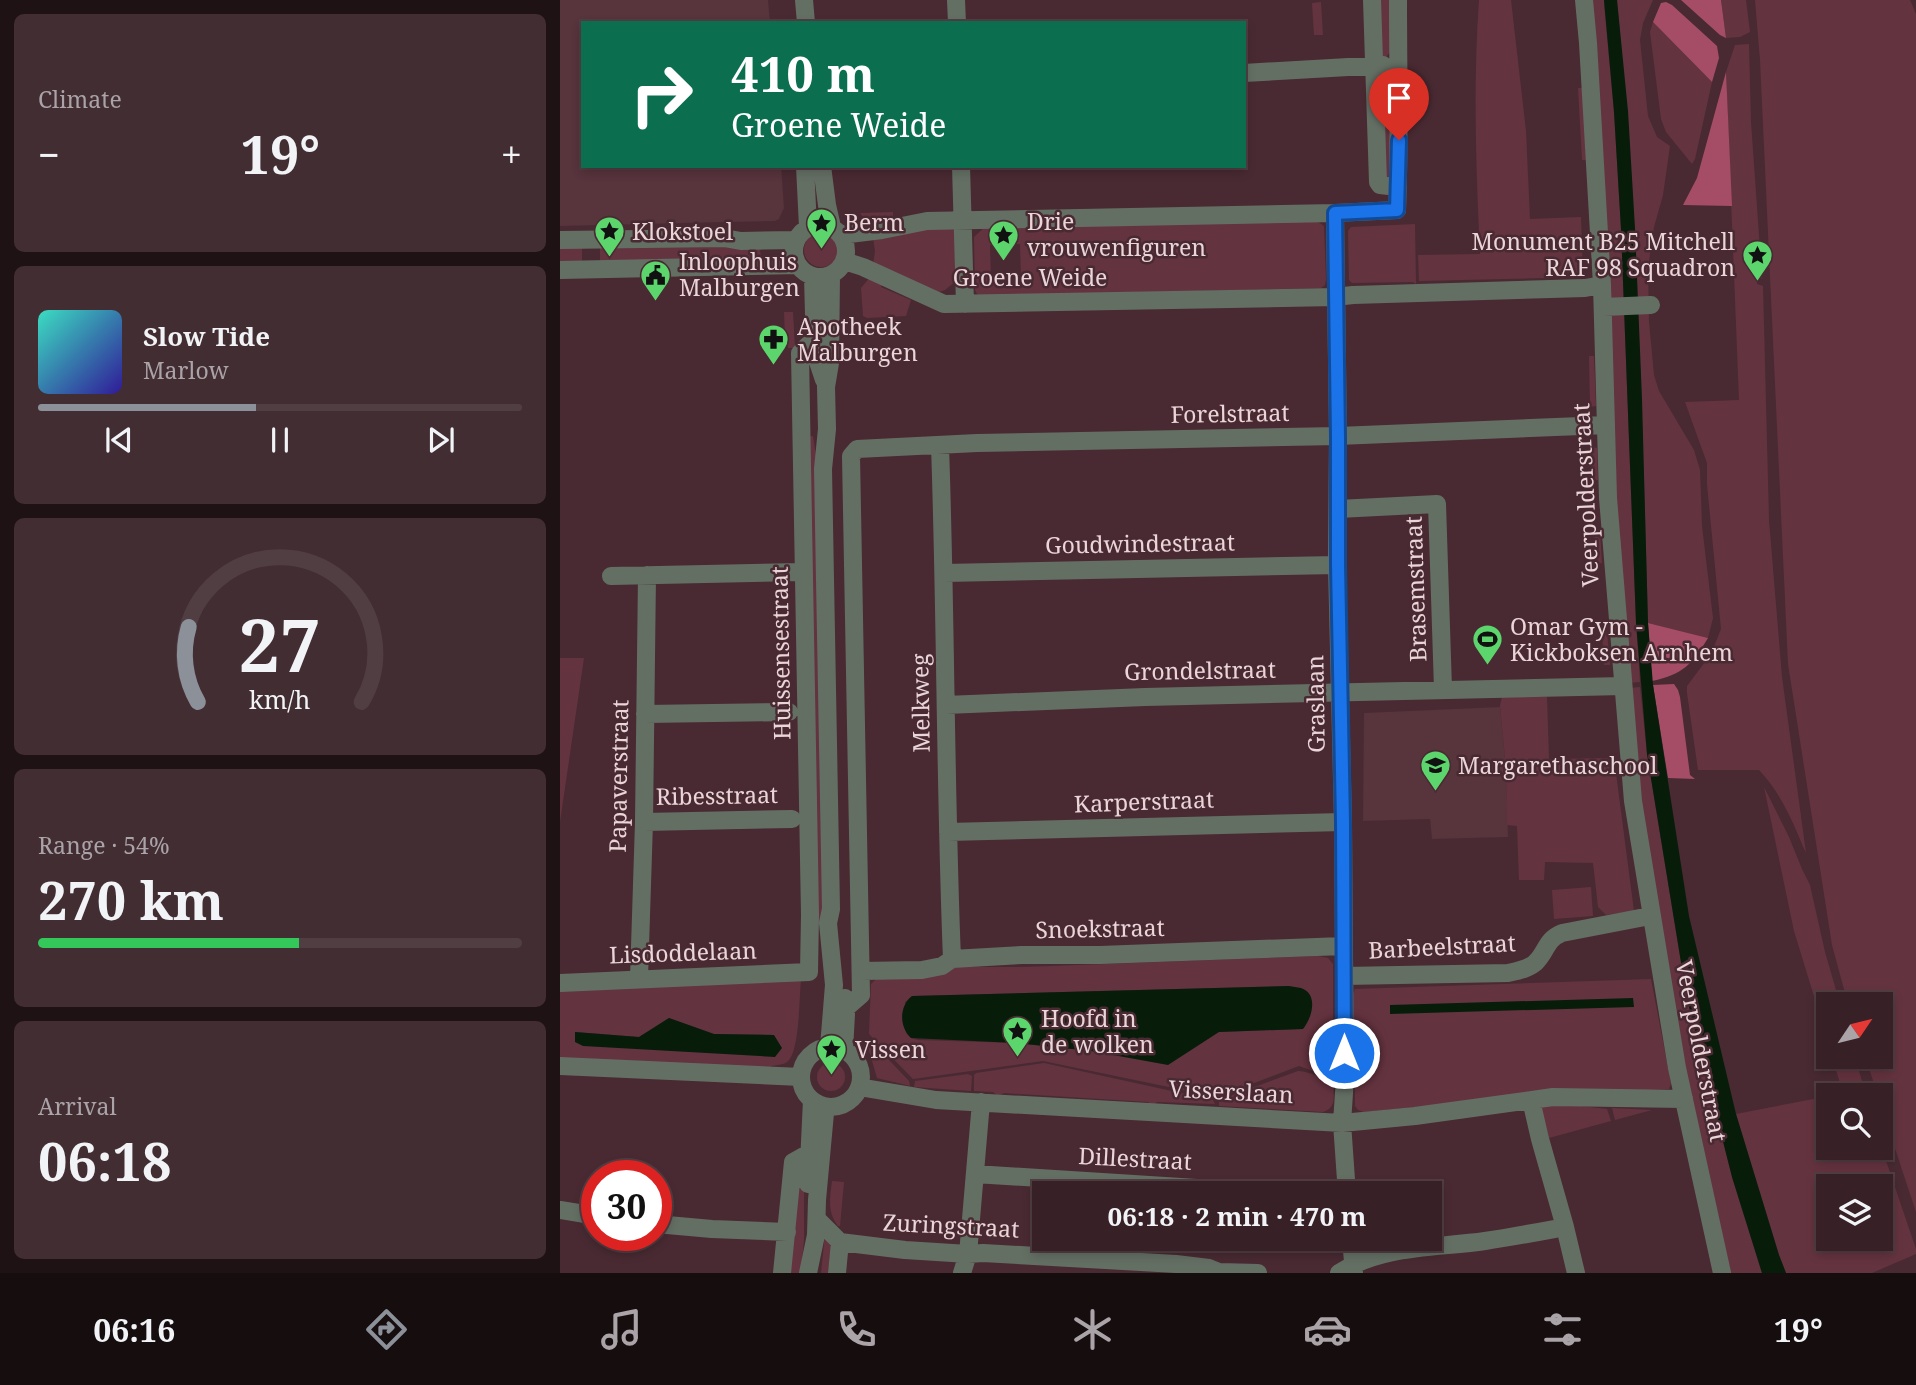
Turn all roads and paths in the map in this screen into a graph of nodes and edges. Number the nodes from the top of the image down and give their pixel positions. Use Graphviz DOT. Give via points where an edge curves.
graph roads {
  1 [pos="792,0"];
  2 [pos="804,0"];
  3 [pos="956,0"];
  4 [pos="1372,0"];
  5 [pos="1398,0"];
  6 [pos="1584,0"];
  7 [pos="794,21"];
  8 [pos="806,21"];
  9 [pos="957,21"];
  10 [pos="1397,63"];
  11 [pos="1374,67"];
  12 [pos="1246,73"];
  13 [pos="805,168"];
  14 [pos="822,168"];
  15 [pos="961,168"];
  16 [pos="1398,187"];
  17 [pos="1335,213"];
  18 [pos="963,219"];
  19 [pos="837,231"];
  20 [pos="802,233"];
  21 [pos="560,240"];
  22 [pos="844,261"];
  23 [pos="798,265"];
  24 [pos="560,270"];
  25 [pos="822,276"];
  26 [pos="1602,285"];
  27 [pos="1335,297"];
  28 [pos="965,304"];
  29 [pos="1648,305"];
  30 [pos="1607,307"];
  31 [pos="815,338"];
  32 [pos="826,387"];
  33 [pos="1605,425"];
  34 [pos="1338,436"];
  35 [pos="940,446"];
  36 [pos="857,449"];
  37 [pos="1338,509"];
  38 [pos="1338,565"];
  39 [pos="803,572"];
  40 [pos="944,573"];
  41 [pos="647,575"];
  42 [pos="611,576"];
  43 [pos="1623,686"];
  44 [pos="1443,689"];
  45 [pos="1339,692"];
  46 [pos="946,705"];
  47 [pos="789,712"];
  48 [pos="645,714"];
  49 [pos="792,819"];
  50 [pos="644,822"];
  51 [pos="1343,822"];
  52 [pos="948,832"];
  53 [pos="831,909"];
  54 [pos="810,915"];
  55 [pos="1650,916"];
  56 [pos="829,940"];
  57 [pos="1343,946"];
  58 [pos="952,959"];
  59 [pos="861,971"];
  60 [pos="809,972"];
  61 [pos="1344,976"];
  62 [pos="639,978"];
  63 [pos="560,983"];
  64 [pos="846,1008"];
  65 [pos="836,1048"];
  66 [pos="560,1066"];
  67 [pos="801,1077"];
  68 [pos="859,1087"];
  69 [pos="1684,1099"];
  70 [pos="1531,1100"];
  71 [pos="981,1102"];
  72 [pos="820,1104"];
  73 [pos="1342,1123"];
  74 [pos="808,1153"];
  75 [pos="975,1174"];
  76 [pos="1086,1181"];
  77 [pos="1346,1181"];
  78 [pos="560,1210"];
  79 [pos="581,1213"];
  80 [pos="817,1219"];
  81 [pos="672,1225"];
  82 [pos="1565,1227"];
  83 [pos="787,1232"];
  84 [pos="840,1242"];
  85 [pos="1350,1251"];
  86 [pos="968,1254"];
  87 [pos="809,1267"];
  88 [pos="1136,1268"];
  89 [pos="1349,1270"];
  90 [pos="1219,1272"];
  91 [pos="782,1273"];
  92 [pos="837,1273"];
  93 [pos="962,1273"];
  94 [pos="1258,1273"];
  95 [pos="1576,1273"];
  96 [pos="1721,1273"];
  1 -- 7 [label="street"];
  2 -- 8 [label="street"];
  3 -- 9 [label="street"];
  4 -- 11 [label="street"];
  5 -- 10 [label="street"];
  6 -- 26 [label="street, Veerpolderstraat"];
  10 -- 11 [label="street"];
  10 -- 16 [label="street"];
  11 -- 12 [label="street"];
  11 -- 16 [label="street" via="1378,182"];
  13 -- 20 [label="street"];
  14 -- 19 [label="street" via="827,205"];
  15 -- 18 [label="street"];
  16 -- 17 [label="street" via="1397,210"];
  17 -- 18 [label="street"];
  17 -- 27 [label="street, Graslaan"];
  18 -- 19 [label="street"];
  18 -- 28 [label="street"];
  19 -- 20 [label="street" via="820,224"];
  19 -- 22 [label="street" via="847,248"];
  20 -- 21 [label="street" via="741,241"];
  20 -- 23 [label="street" via="794,252"];
  22 -- 25 [label="street" via="838,270"];
  22 -- 28 [label="street, Groene Weide" via="944,304"];
  23 -- 24 [label="street"];
  23 -- 25 [label="street"];
  25 -- 31 [label="street, Huissensestraat"];
  25 -- 32 [label="street, Huissensestraat" via="830,363"];
  26 -- 27 [label="street, Groene Weide"];
  26 -- 30 [label="street, Veerpolderstraat"];
  27 -- 28 [label="street, Groene Weide"];
  27 -- 34 [label="street, Graslaan"];
  29 -- 30 [label="street"];
  30 -- 33 [label="street, Veerpolderstraat"];
  31 -- 32 [label="street, Huissensestraat"];
  31 -- 39 [label="street, Huissensestraat" via="800,353"];
  32 -- 53 [label="street, Huissensestraat" via="823,469"];
  33 -- 34 [label="street, Forelstraat"];
  33 -- 43 [label="street, Veerpolderstraat"];
  34 -- 35 [label="street, Forelstraat"];
  34 -- 37 [label="street, Graslaan"];
  35 -- 36 [label="street, Forelstraat"];
  35 -- 40 [label="street, Melkweg"];
  36 -- 59 [label="street, Huissensestraat" via="852,456"];
  37 -- 38 [label="street, Graslaan"];
  37 -- 44 [label="street, Brasemstraat" via="1437,504"];
  38 -- 40 [label="street, Goudwindestraat"];
  38 -- 45 [label="street, Graslaan"];
  39 -- 41 [label="street"];
  39 -- 54 [label="street, Huissensestraat"];
  40 -- 46 [label="street, Melkweg"];
  41 -- 42 [label="street"];
  41 -- 48 [label="street, Papaverstraat"];
  43 -- 44 [label="street, Grondelstraat"];
  43 -- 55 [label="street, Veerpolderstraat"];
  44 -- 45 [label="street, Grondelstraat"];
  45 -- 46 [label="street, Grondelstraat"];
  45 -- 51 [label="street, Graslaan"];
  46 -- 52 [label="street, Melkweg"];
  47 -- 48 [label="street"];
  48 -- 50 [label="street, Papaverstraat"];
  49 -- 50 [label="street, Ribesstraat"];
  50 -- 62 [label="street, Papaverstraat"];
  51 -- 52 [label="street, Karperstraat"];
  51 -- 57 [label="street, Graslaan"];
  52 -- 58 [label="street, Melkweg"];
  53 -- 56 [label="street, Huissensestraat"];
  53 -- 64 [label="street, Huissensestraat"];
  54 -- 56 [label="street"];
  54 -- 60 [label="street, Huissensestraat"];
  55 -- 61 [label="street, Barbeelstraat" via="1554,936 1537,961 1508,973"];
  55 -- 69 [label="street, Veerpolderstraat"];
  56 -- 65 [label="street, Huissensestraat"];
  57 -- 58 [label="street, Snoekstraat"];
  57 -- 61 [label="street, Graslaan"];
  58 -- 59 [label="street, Snoekstraat" via="922,970"];
  59 -- 64 [label="street, Huissensestraat" via="861,995"];
  60 -- 62 [label="street, Lisdoddelaan"];
  61 -- 73 [label="street, Graslaan"];
  62 -- 63 [label="street, Lisdoddelaan"];
  64 -- 65 [label="street, Huissensestraat"];
  65 -- 67 [label="street" via="816,1051 805,1062"];
  65 -- 68 [label="street" via="851,1055 860,1069"];
  66 -- 67 [label="street"];
  67 -- 72 [label="street" via="802,1086"];
  68 -- 71 [label="street, Visserslaan" via="936,1100"];
  68 -- 72 [label="street" via="847,1103 837,1107"];
  69 -- 70 [label="street, Visserslaan"];
  69 -- 96 [label="street, Veerpolderstraat"];
  70 -- 73 [label="street, Visserslaan"];
  70 -- 82 [label="street"];
  71 -- 73 [label="street, Visserslaan"];
  71 -- 75 [label="street"];
  72 -- 74 [label="street"];
  72 -- 80 [label="street" via="825,1113"];
  73 -- 77 [label="street, Graslaan"];
  74 -- 83 [label="street" via="793,1161"];
  74 -- 87 [label="street"];
  75 -- 76 [label="street, Dillestraat"];
  75 -- 86 [label="street"];
  78 -- 79 [label="street"];
  80 -- 84 [label="street"];
  80 -- 87 [label="street"];
  81 -- 83 [label="street"];
  82 -- 89 [label="street" via="1384,1254"];
  82 -- 95 [label="street"];
  83 -- 91 [label="street"];
  84 -- 86 [label="street, Zuringstraat"];
  84 -- 92 [label="street"];
  85 -- 89 [label="street"];
  86 -- 88 [label="street, Zuringstraat"];
  86 -- 93 [label="street"];
  88 -- 90 [label="street, Zuringstraat" via="1198,1267"];
  90 -- 94 [label="street, Zuringstraat"];
}
